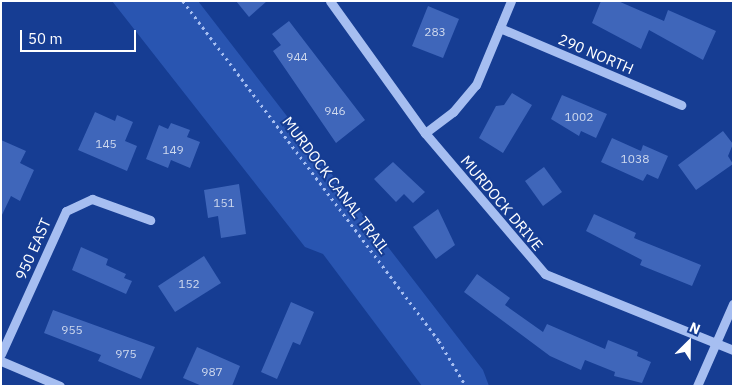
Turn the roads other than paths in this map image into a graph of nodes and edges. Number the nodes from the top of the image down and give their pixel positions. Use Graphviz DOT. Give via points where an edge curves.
graph roads {
  1 [pos="330,1"];
  2 [pos="511,1"];
  3 [pos="500,28"];
  4 [pos="681,105"];
  5 [pos="425,133"];
  6 [pos="150,220"];
  7 [pos="733,304"];
  8 [pos="716,342"];
  9 [pos="733,350"];
  10 [pos="1,354"];
  11 [pos="1,361"];
  12 [pos="60,386"];
  13 [pos="697,386"];
  1 -- 5 [label="street, MURDOCK DRIVE"];
  2 -- 3 [label="street"];
  3 -- 4 [label="street, 290 NORTH"];
  3 -- 5 [label="street" via="476,85 453,112"];
  5 -- 8 [label="street, MURDOCK DRIVE" via="545,274"];
  6 -- 10 [label="street, 950 EAST" via="92,199 66,211"];
  7 -- 8 [label="street"];
  8 -- 9 [label="street, MURDOCK DRIVE"];
  8 -- 13 [label="street"];
  11 -- 12 [label="street"];
}
